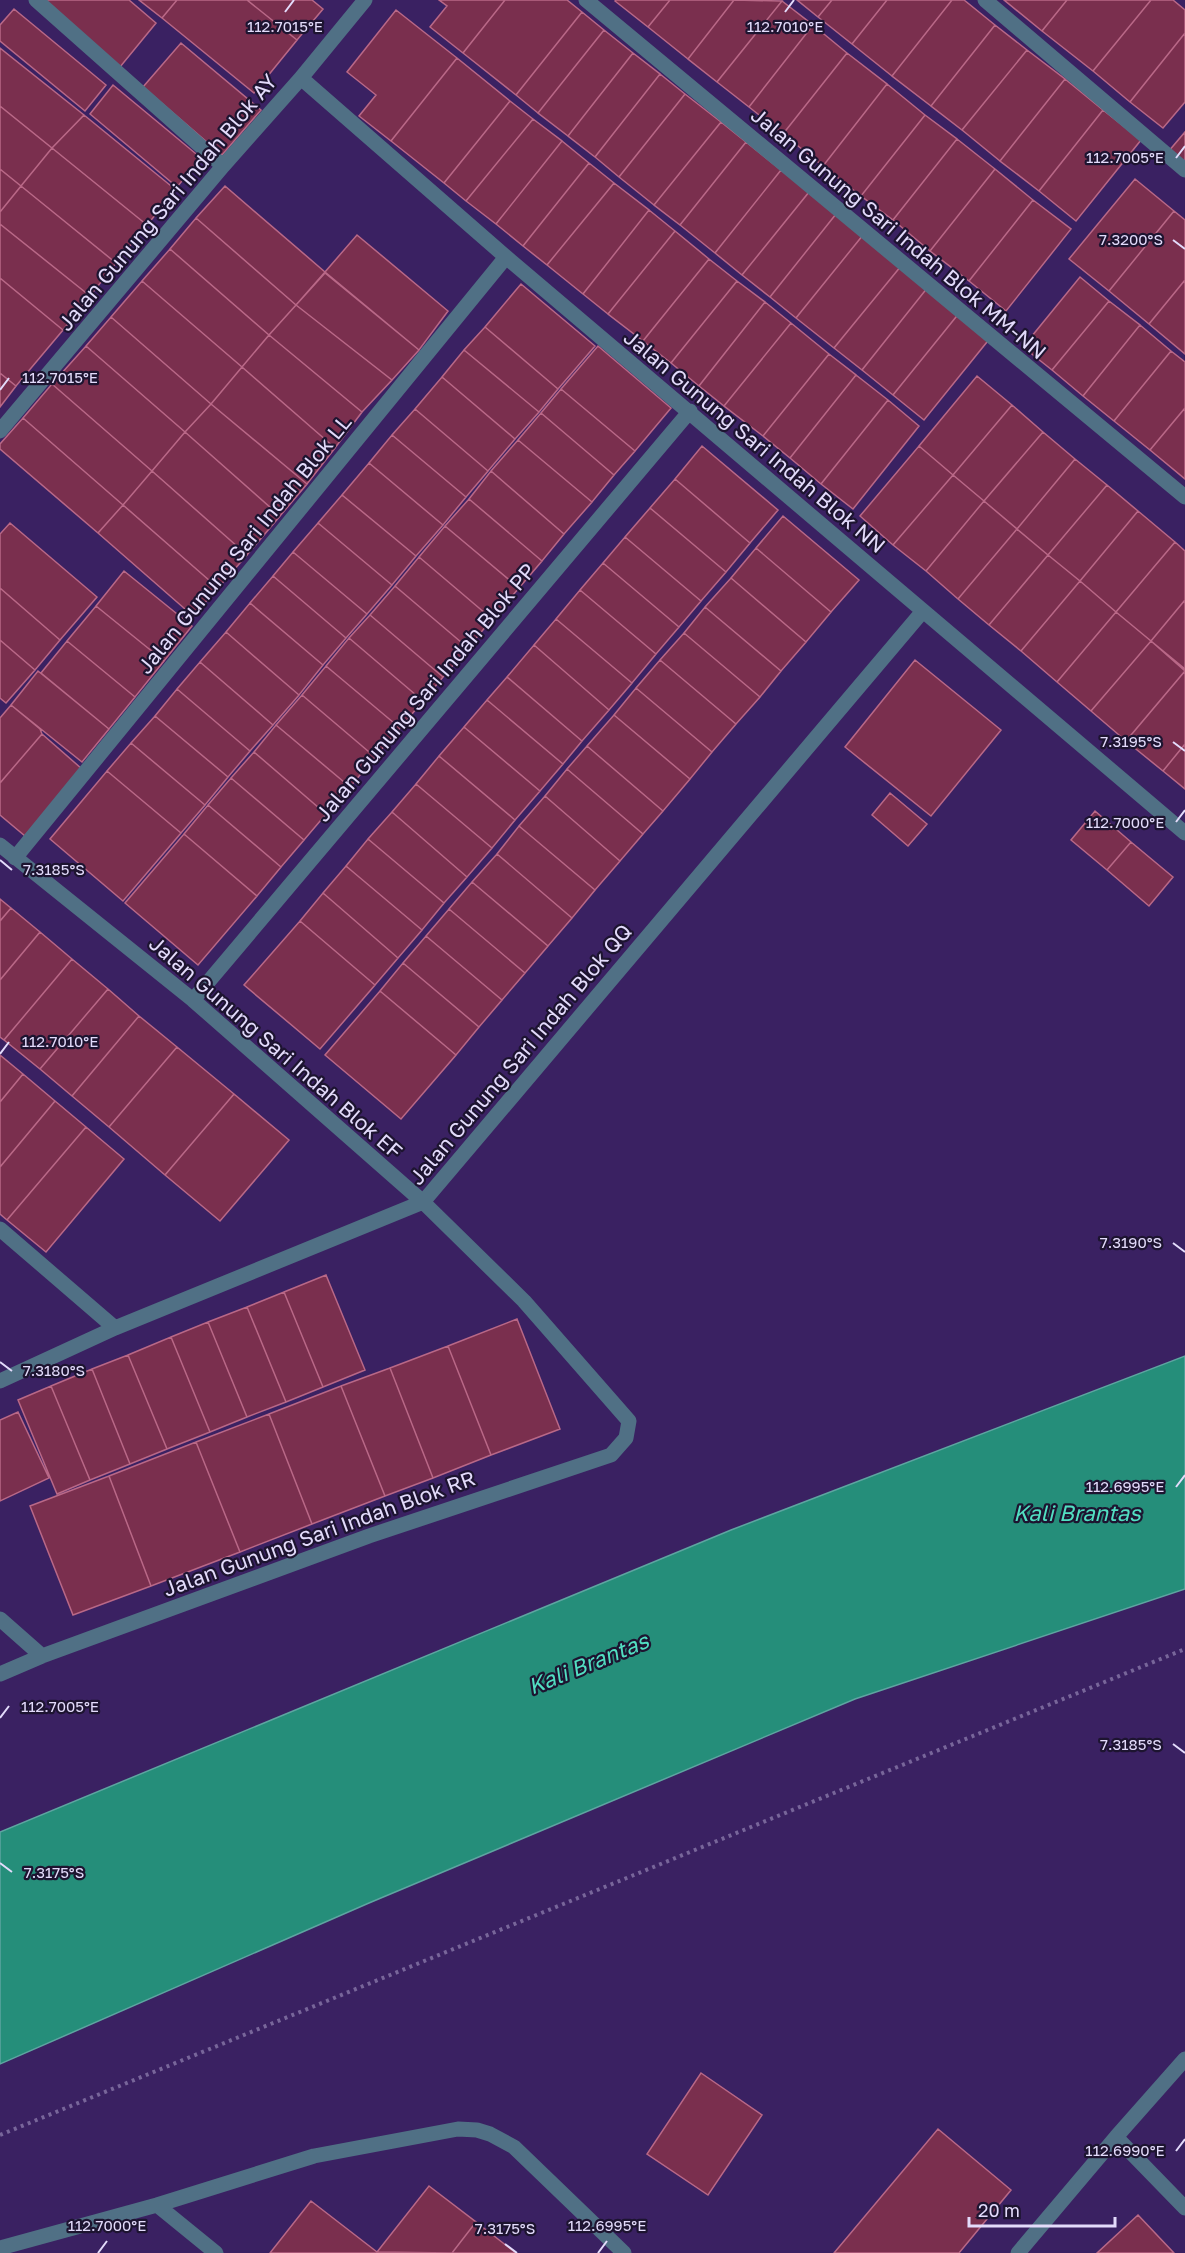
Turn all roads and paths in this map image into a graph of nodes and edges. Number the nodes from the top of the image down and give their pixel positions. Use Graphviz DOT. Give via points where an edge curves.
graph roads {
  1 [pos="36,0"];
  2 [pos="365,0"];
  3 [pos="585,0"];
  4 [pos="985,0"];
  5 [pos="301,78"];
  6 [pos="223,166"];
  7 [pos="1185,170"];
  8 [pos="506,257"];
  9 [pos="690,411"];
  10 [pos="0,431"];
  11 [pos="1185,497"];
  12 [pos="923,611"];
  13 [pos="1185,832"];
  14 [pos="0,846"];
  15 [pos="15,858"];
  16 [pos="193,1000"];
  17 [pos="423,1202"];
  18 [pos="0,1229"];
  19 [pos="115,1328"];
  20 [pos="0,1381"];
  21 [pos="611,1455"];
  22 [pos="0,1619"];
  23 [pos="1185,1649"];
  24 [pos="42,1656"];
  25 [pos="0,1674"];
  26 [pos="1185,2059"];
  27 [pos="0,2135"];
  28 [pos="1116,2137"];
  29 [pos="157,2205"];
  30 [pos="1185,2208"];
  31 [pos="0,2248"];
  32 [pos="216,2253"];
  33 [pos="624,2253"];
  34 [pos="1018,2253"];
  1 -- 6 [label="street"];
  2 -- 5 [label="street, Jalan Gunung Sari Indah Blok AY"];
  3 -- 11 [label="street, Jalan Gunung Sari Indah Blok MM-NN"];
  4 -- 7 [label="street"];
  5 -- 6 [label="street, Jalan Gunung Sari Indah Blok AY"];
  5 -- 8 [label="street, Jalan Gunung Sari Indah Blok NN"];
  6 -- 10 [label="street, Jalan Gunung Sari Indah Blok AY"];
  8 -- 9 [label="street, Jalan Gunung Sari Indah Blok NN"];
  8 -- 15 [label="street, Jalan Gunung Sari Indah Blok LL"];
  9 -- 12 [label="street, Jalan Gunung Sari Indah Blok NN"];
  9 -- 16 [label="street, Jalan Gunung Sari Indah Blok PP"];
  12 -- 13 [label="street, Jalan Gunung Sari Indah Blok NN"];
  12 -- 17 [label="street, Jalan Gunung Sari Indah Blok QQ"];
  14 -- 15 [label="street, Jalan Gunung Sari Indah Blok EF"];
  15 -- 16 [label="street, Jalan Gunung Sari Indah Blok EF"];
  16 -- 17 [label="street, Jalan Gunung Sari Indah Blok EF"];
  17 -- 19 [label="street, Jalan Gunung Sari Indah Blok QQ"];
  17 -- 21 [label="street, Jalan Gunung Sari Indah Blok EF" via="524,1301 629,1421 621,1446"];
  18 -- 19 [label="street"];
  19 -- 20 [label="street, Jalan Gunung Sari Indah Blok QQ"];
  21 -- 24 [label="street, Jalan Gunung Sari Indah Blok RR" via="369,1536"];
  22 -- 24 [label="street"];
  23 -- 27 [label="path"];
  24 -- 25 [label="street, Jalan Gunung Sari Indah Blok RR"];
  26 -- 28 [label="street"];
  28 -- 30 [label="street"];
  28 -- 34 [label="street"];
  29 -- 31 [label="street"];
  29 -- 32 [label="street"];
  29 -- 33 [label="street" via="314,2156 458,2129 477,2130 514,2147"];
}
